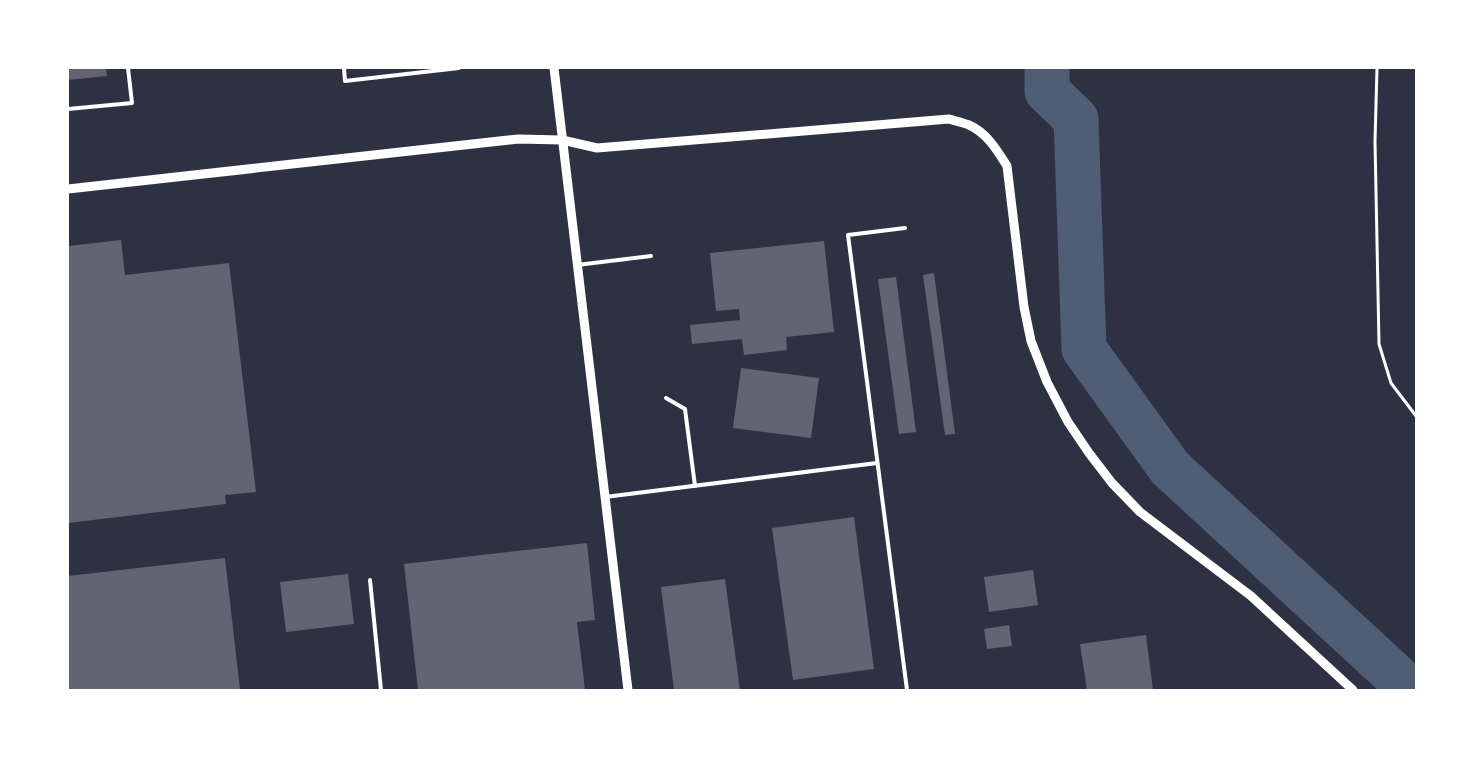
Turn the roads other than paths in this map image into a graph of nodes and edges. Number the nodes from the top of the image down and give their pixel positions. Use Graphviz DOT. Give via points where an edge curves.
graph roads {
  1 [pos="128,68"];
  2 [pos="344,68"];
  3 [pos="459,68"];
  4 [pos="554,68"];
  5 [pos="68,109"];
  6 [pos="562,140"];
  7 [pos="68,189"];
  8 [pos="906,228"];
  9 [pos="651,256"];
  10 [pos="577,265"];
  11 [pos="666,398"];
  12 [pos="877,463"];
  13 [pos="695,486"];
  14 [pos="605,496"];
  15 [pos="370,580"];
  16 [pos="382,690"];
  17 [pos="628,690"];
  18 [pos="907,690"];
  19 [pos="1354,690"];
  1 -- 5 [label="lane" via="132,102"];
  2 -- 3 [label="lane" via="346,81"];
  4 -- 6 [label="street"];
  6 -- 7 [label="street" via="518,139"];
  6 -- 10 [label="street"];
  6 -- 19 [label="street" via="597,148 949,119 969,125 983,134 1007,166 1031,341 1068,422 1112,483 1140,512 1251,596"];
  8 -- 12 [label="lane" via="848,236"];
  9 -- 10 [label="lane"];
  10 -- 14 [label="street"];
  11 -- 13 [label="lane" via="685,409"];
  12 -- 13 [label="lane"];
  12 -- 18 [label="lane"];
  13 -- 14 [label="lane"];
  14 -- 17 [label="street"];
  15 -- 16 [label="lane"];
}
